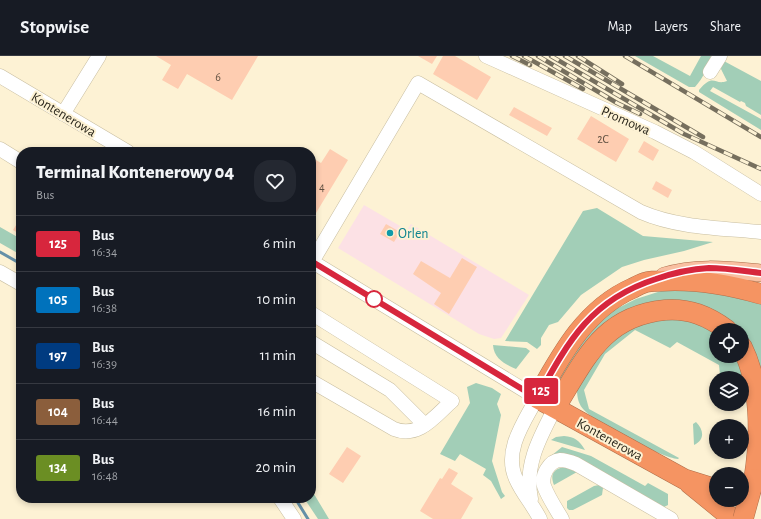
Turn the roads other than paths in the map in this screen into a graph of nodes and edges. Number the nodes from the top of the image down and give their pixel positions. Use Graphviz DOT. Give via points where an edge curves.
graph roads {
  1 [pos="99,56"];
  2 [pos="486,56"];
  3 [pos="720,56"];
  4 [pos="710,72"];
  5 [pos="0,76"];
  6 [pos="63,114"];
  7 [pos="119,147"];
  8 [pos="0,149"];
  9 [pos="16,159"];
  10 [pos="761,194"];
  11 [pos="761,232"];
  12 [pos="316,255"];
  13 [pos="316,264"];
  14 [pos="0,272"];
  15 [pos="761,273"];
  16 [pos="730,278"];
  17 [pos="16,281"];
  18 [pos="761,294"];
  19 [pos="316,316"];
  20 [pos="716,323"];
  21 [pos="316,345"];
  22 [pos="749,360"];
  23 [pos="316,384"];
  24 [pos="537,398"];
  25 [pos="555,408"];
  26 [pos="425,425"];
  27 [pos="684,480"];
  28 [pos="709,487"];
  29 [pos="749,498"];
  30 [pos="761,501"];
  31 [pos="283,503"];
  32 [pos="532,503"];
  33 [pos="294,519"];
  34 [pos="540,519"];
  35 [pos="562,519"];
  36 [pos="671,519"];
  37 [pos="733,519"];
  38 [pos="742,519"];
  1 -- 6 [label="street"];
  2 -- 10 [label="street, Promowa" via="655,132 694,152"];
  3 -- 4 [label="street"];
  5 -- 6 [label="street, Kontenerowa"];
  6 -- 7 [label="street, Kontenerowa"];
  8 -- 9 [label="street"];
  11 -- 12 [label="street" via="657,219 418,83"];
  13 -- 24 [label="street, Kontenerowa"];
  14 -- 17 [label="street"];
  15 -- 16 [label="main road"];
  16 -- 18 [label="highway"];
  16 -- 24 [label="highway" via="699,282 647,282 623,292 587,320 570,341"];
  19 -- 26 [label="street" via="452,401"];
  20 -- 25 [label="highway" via="706,316 689,311 651,312 634,316 607,333 596,345"];
  21 -- 26 [label="street" via="390,390"];
  22 -- 38 [label="highway, bridge" via="756,381 760,424 754,479"];
  23 -- 26 [label="street" via="399,431 416,431"];
  24 -- 25 [label="highway, Kontenerowa"];
  24 -- 32 [label="street" via="515,440 511,462 516,480"];
  25 -- 27 [label="highway, Kontenerowa"];
  25 -- 32 [label="street" via="533,453 528,487"];
  27 -- 28 [label="highway, Kontenerowa"];
  27 -- 37 [label="highway, Kontenerowa"];
  29 -- 30 [label="highway"];
  31 -- 33 [label="street"];
  32 -- 34 [label="street"];
  35 -- 36 [label="street" via="546,491 544,480 549,466 561,460 576,464"];
}
